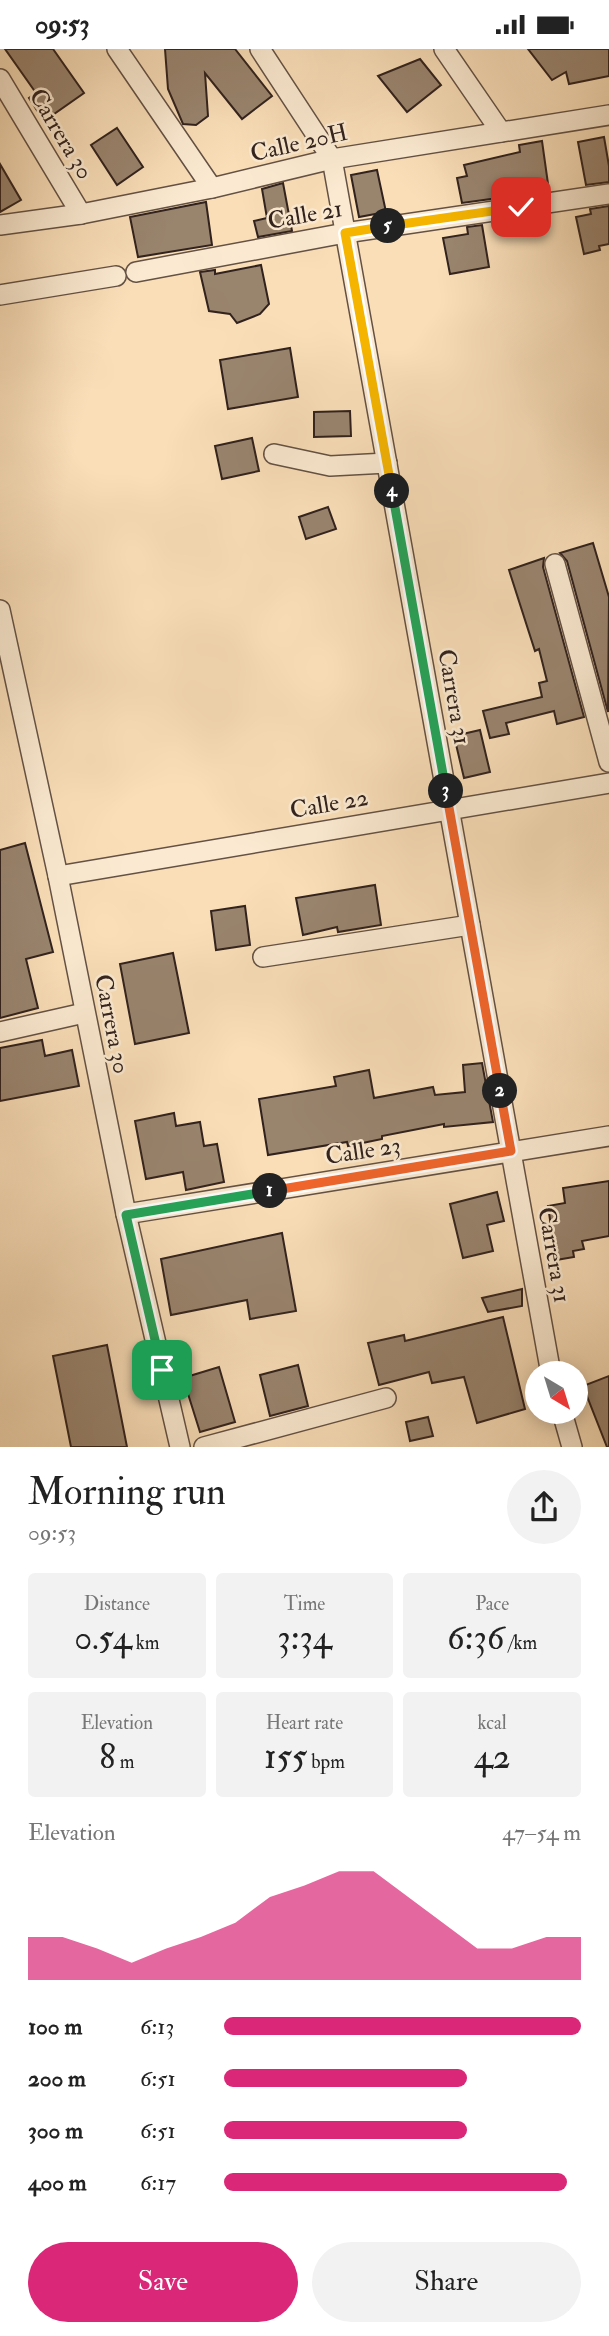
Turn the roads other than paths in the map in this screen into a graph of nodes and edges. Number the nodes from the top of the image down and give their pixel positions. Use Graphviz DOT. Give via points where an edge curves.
graph roads {
  1 [pos="117,49"];
  2 [pos="260,49"];
  3 [pos="444,49"];
  4 [pos="0,79"];
  5 [pos="609,115"];
  6 [pos="502,132"];
  7 [pos="332,159"];
  8 [pos="212,188"];
  9 [pos="609,194"];
  10 [pos="81,213"];
  11 [pos="0,225"];
  12 [pos="345,233"];
  13 [pos="136,272"];
  14 [pos="116,275"];
  15 [pos="0,295"];
  16 [pos="274,454"];
  17 [pos="387,463"];
  18 [pos="555,564"];
  19 [pos="0,610"];
  20 [pos="609,762"];
  21 [pos="609,783"];
  22 [pos="449,808"];
  23 [pos="58,876"];
  24 [pos="470,925"];
  25 [pos="264,957"];
  26 [pos="85,1013"];
  27 [pos="0,1032"];
  28 [pos="609,1136"];
  29 [pos="511,1151"];
  30 [pos="126,1215"];
  31 [pos="549,1361"];
  32 [pos="386,1398"];
  33 [pos="566,1425"];
  34 [pos="180,1447"];
  35 [pos="204,1447"];
  36 [pos="572,1447"];
  1 -- 8 [label="street"];
  2 -- 7 [label="street, Carrera 31"];
  3 -- 6 [label="street"];
  4 -- 10 [label="street, Carrera 30"];
  5 -- 6 [label="street, Calle 20H"];
  6 -- 7 [label="street, Calle 20H"];
  7 -- 8 [label="street, Calle 20H"];
  7 -- 12 [label="street, Carrera 31"];
  8 -- 10 [label="street, Calle 20H"];
  9 -- 12 [label="street, Calle 21"];
  10 -- 11 [label="street, Calle 20H"];
  12 -- 13 [label="street, Calle 21"];
  12 -- 17 [label="street, Carrera 31"];
  14 -- 15 [label="street"];
  16 -- 17 [label="street" via="330,466"];
  17 -- 22 [label="street, Carrera 31"];
  18 -- 20 [label="street"];
  19 -- 23 [label="street, Carrera 30"];
  21 -- 22 [label="street, Calle 22"];
  22 -- 23 [label="street, Calle 22"];
  22 -- 24 [label="street, Carrera 31"];
  23 -- 26 [label="street, Carrera 30"];
  24 -- 25 [label="street"];
  24 -- 29 [label="street, Carrera 31"];
  26 -- 27 [label="street"];
  26 -- 30 [label="street, Carrera 30"];
  28 -- 29 [label="street, Calle 23"];
  29 -- 30 [label="street, Calle 23"];
  29 -- 31 [label="street, Carrera 31"];
  30 -- 34 [label="street, Carrera 30"];
  32 -- 35 [label="street"];
  33 -- 36 [label="street"];
}
